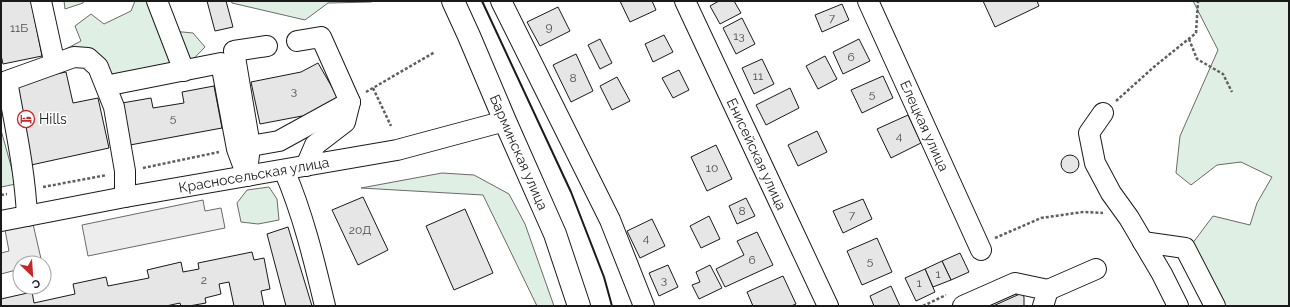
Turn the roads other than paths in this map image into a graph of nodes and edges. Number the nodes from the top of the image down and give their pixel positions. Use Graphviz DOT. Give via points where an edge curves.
graph roads {
  1 [pos="41,1"];
  2 [pos="157,1"];
  3 [pos="453,1"];
  4 [pos="501,1"];
  5 [pos="685,1"];
  6 [pos="868,1"];
  7 [pos="297,41"];
  8 [pos="267,46"];
  9 [pos="53,56"];
  10 [pos="184,71"];
  11 [pos="115,84"];
  12 [pos="350,102"];
  13 [pos="1103,113"];
  14 [pos="505,121"];
  15 [pos="244,147"];
  16 [pos="306,166"];
  17 [pos="284,170"];
  18 [pos="246,176"];
  19 [pos="125,197"];
  20 [pos="27,216"];
  21 [pos="1,219"];
  22 [pos="1143,242"];
  23 [pos="980,247"];
  24 [pos="1096,269"];
  25 [pos="1045,298"];
  26 [pos="325,306"];
  27 [pos="579,306"];
  28 [pos="644,306"];
  29 [pos="828,306"];
  30 [pos="963,306"];
  31 [pos="1178,306"];
  32 [pos="1215,306"];
  1 -- 9 [label="street"];
  2 -- 10 [label="street"];
  3 -- 14 [label="main road, Барминская улица"];
  4 -- 28 [label="street" via="610,220"];
  5 -- 29 [label="street, Енисейская улица"];
  6 -- 23 [label="street, Елецкая улица"];
  7 -- 12 [label="street" via="322,37"];
  8 -- 15 [label="street" via="234,51"];
  10 -- 11 [label="street"];
  10 -- 15 [label="street" via="221,63"];
  12 -- 15 [label="street" via="279,141"];
  12 -- 16 [label="street" via="345,122 315,145"];
  13 -- 22 [label="street" via="1089,133 1095,163"];
  14 -- 16 [label="street, Красносельская улица" via="397,150"];
  14 -- 27 [label="main road, Барминская улица" via="555,234"];
  15 -- 18 [label="street"];
  16 -- 17 [label="street, Красносельская улица"];
  17 -- 18 [label="street, Красносельская улица"];
  17 -- 26 [label="street" via="306,230"];
  18 -- 19 [label="street, Красносельская улица"];
  19 -- 20 [label="street, Красносельская улица"];
  19 -- 20 [label="street" via="125,171 114,107 98,67 88,58 74,57 7,81 24,177"];
  20 -- 21 [label="street, Красносельская улица"];
  22 -- 31 [label="street"];
  22 -- 32 [label="street" via="1185,248"];
  24 -- 25 [label="street"];
  25 -- 30 [label="street" via="1015,283"];
}
